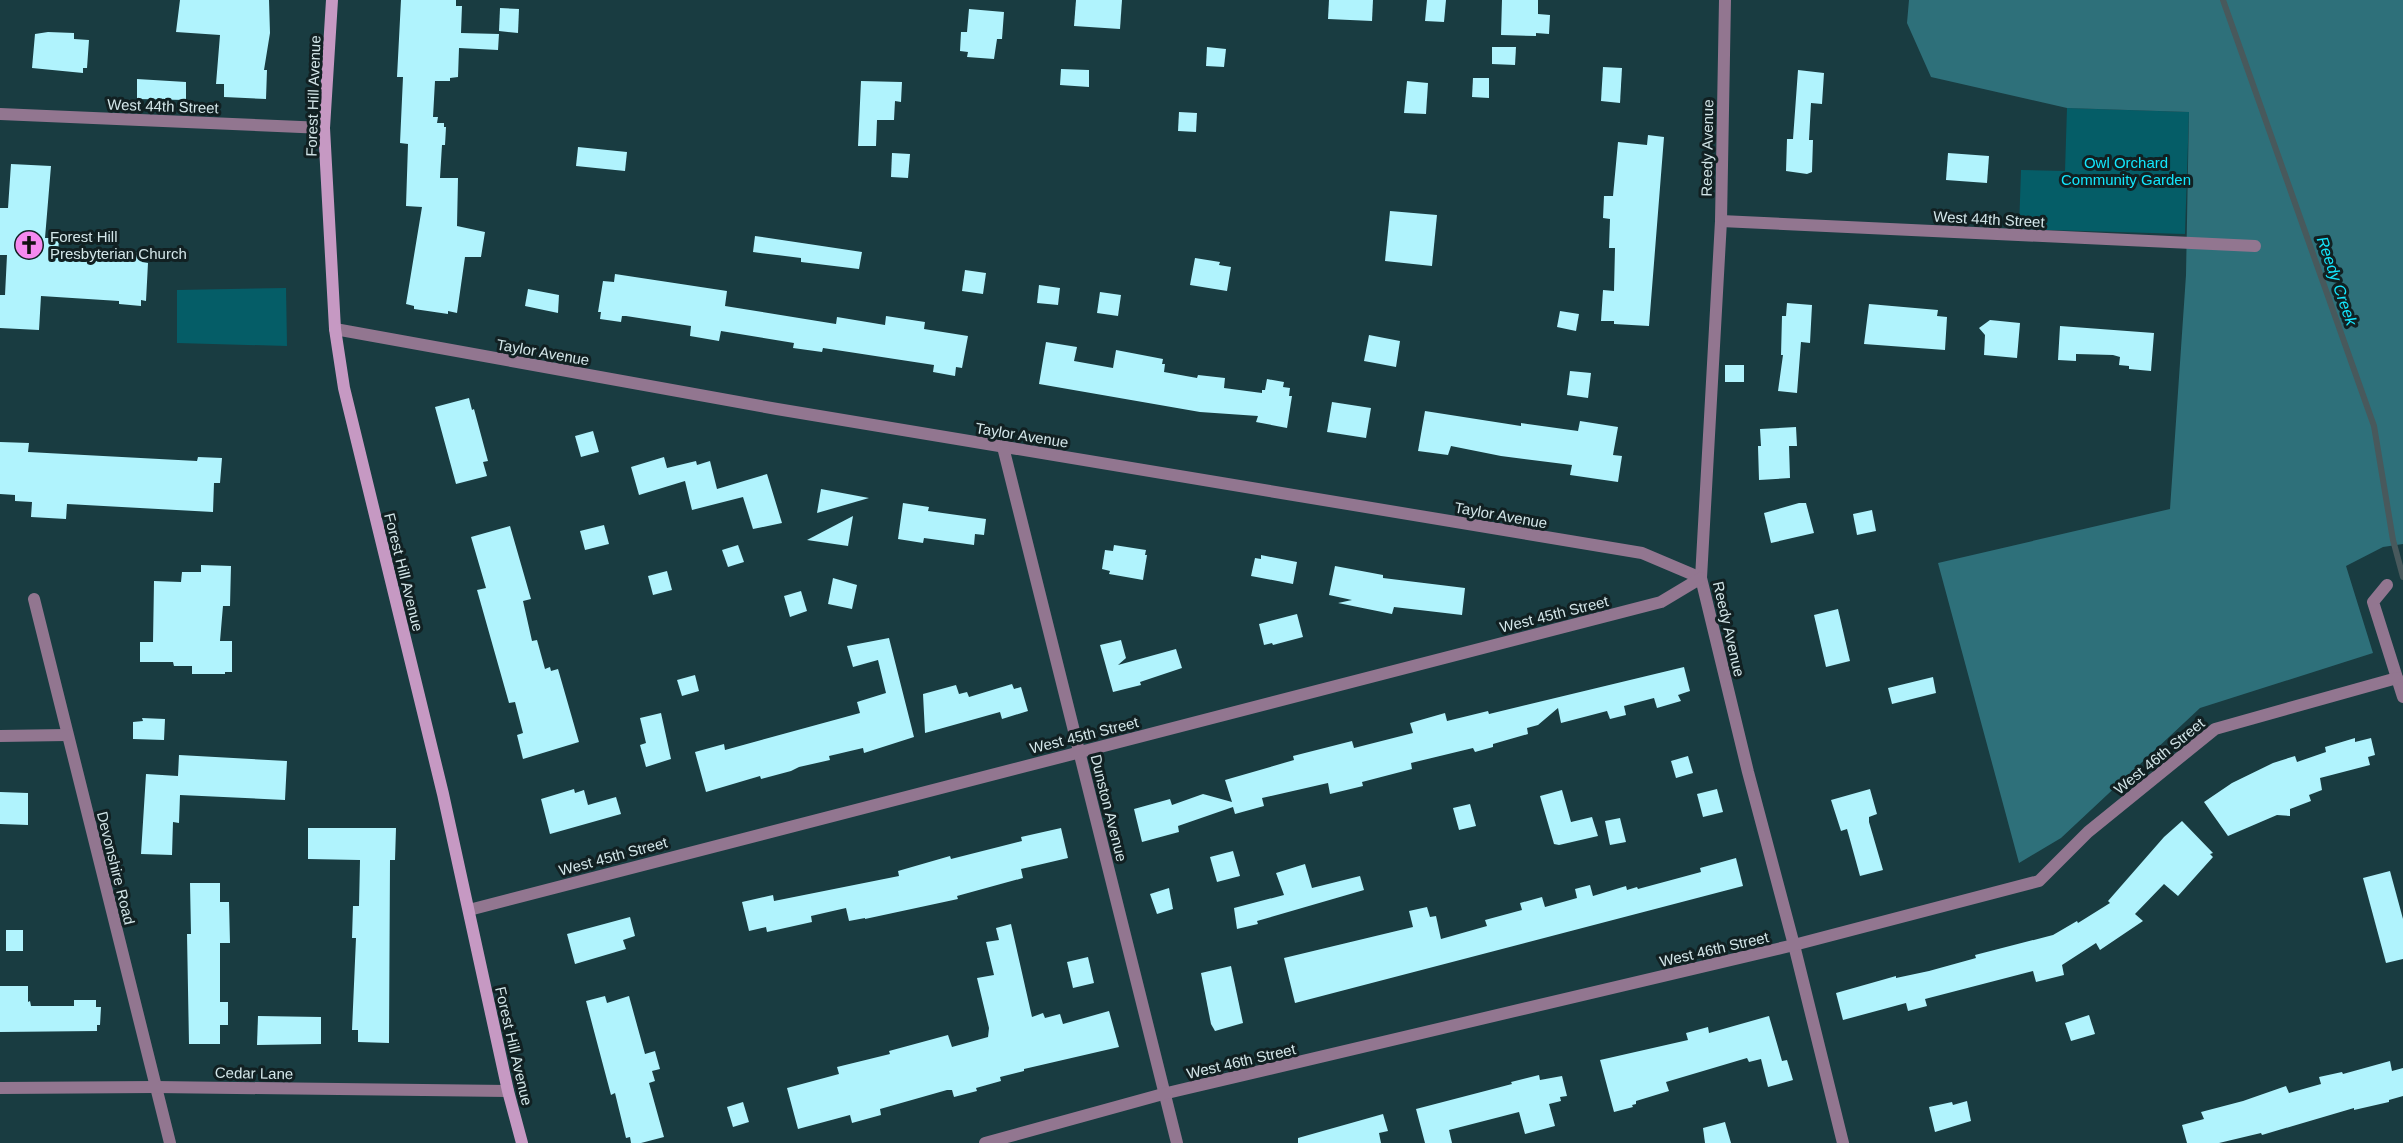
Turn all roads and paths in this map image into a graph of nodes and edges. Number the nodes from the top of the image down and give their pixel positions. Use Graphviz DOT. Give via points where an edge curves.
graph roads {
  1 [pos="332,0"];
  2 [pos="1725,0"];
  3 [pos="0,114"];
  4 [pos="324,128"];
  5 [pos="1720,221"];
  6 [pos="2255,246"];
  7 [pos="335,329"];
  8 [pos="1003,447"];
  9 [pos="1701,578"];
  10 [pos="2387,585"];
  11 [pos="34,599"];
  12 [pos="2397,678"];
  13 [pos="2403,697"];
  14 [pos="67,735"];
  15 [pos="0,736"];
  16 [pos="1080,752"];
  17 [pos="470,910"];
  18 [pos="1794,945"];
  19 [pos="155,1087"];
  20 [pos="0,1088"];
  21 [pos="508,1091"];
  22 [pos="1163,1094"];
  23 [pos="170,1143"];
  24 [pos="522,1143"];
  25 [pos="985,1143"];
  26 [pos="1176,1143"];
  27 [pos="1843,1143"];
  1 -- 4 [label="main road, Forest Hill Avenue"];
  2 -- 5 [label="street, Reedy Avenue"];
  3 -- 4 [label="street, West 44th Street"];
  4 -- 7 [label="main road, Forest Hill Avenue"];
  5 -- 6 [label="street, West 44th Street"];
  5 -- 9 [label="street, Reedy Avenue"];
  7 -- 8 [label="street, Taylor Avenue"];
  7 -- 17 [label="main road, Forest Hill Avenue" via="344,388"];
  8 -- 9 [label="street, Taylor Avenue" via="1642,554"];
  8 -- 16 [label="street, Dunston Avenue"];
  9 -- 16 [label="street, West 45th Street" via="1661,602"];
  9 -- 18 [label="street, Reedy Avenue"];
  10 -- 12 [label="street" via="2373,602"];
  11 -- 14 [label="street, Devonshire Road"];
  12 -- 13 [label="street"];
  12 -- 18 [label="street, West 46th Street" via="2215,729 2088,832 2039,881"];
  14 -- 15 [label="street"];
  14 -- 19 [label="street, Devonshire Road"];
  16 -- 17 [label="street, West 45th Street"];
  16 -- 22 [label="street, Dunston Avenue"];
  17 -- 21 [label="main road, Forest Hill Avenue"];
  18 -- 22 [label="street, West 46th Street"];
  18 -- 27 [label="street, Reedy Avenue"];
  19 -- 20 [label="street, Cedar Lane"];
  19 -- 21 [label="street, Cedar Lane"];
  19 -- 23 [label="street, Devonshire Road"];
  21 -- 24 [label="main road, Forest Hill Avenue"];
  22 -- 25 [label="street, West 46th Street"];
  22 -- 26 [label="street, Dunston Avenue"];
}
